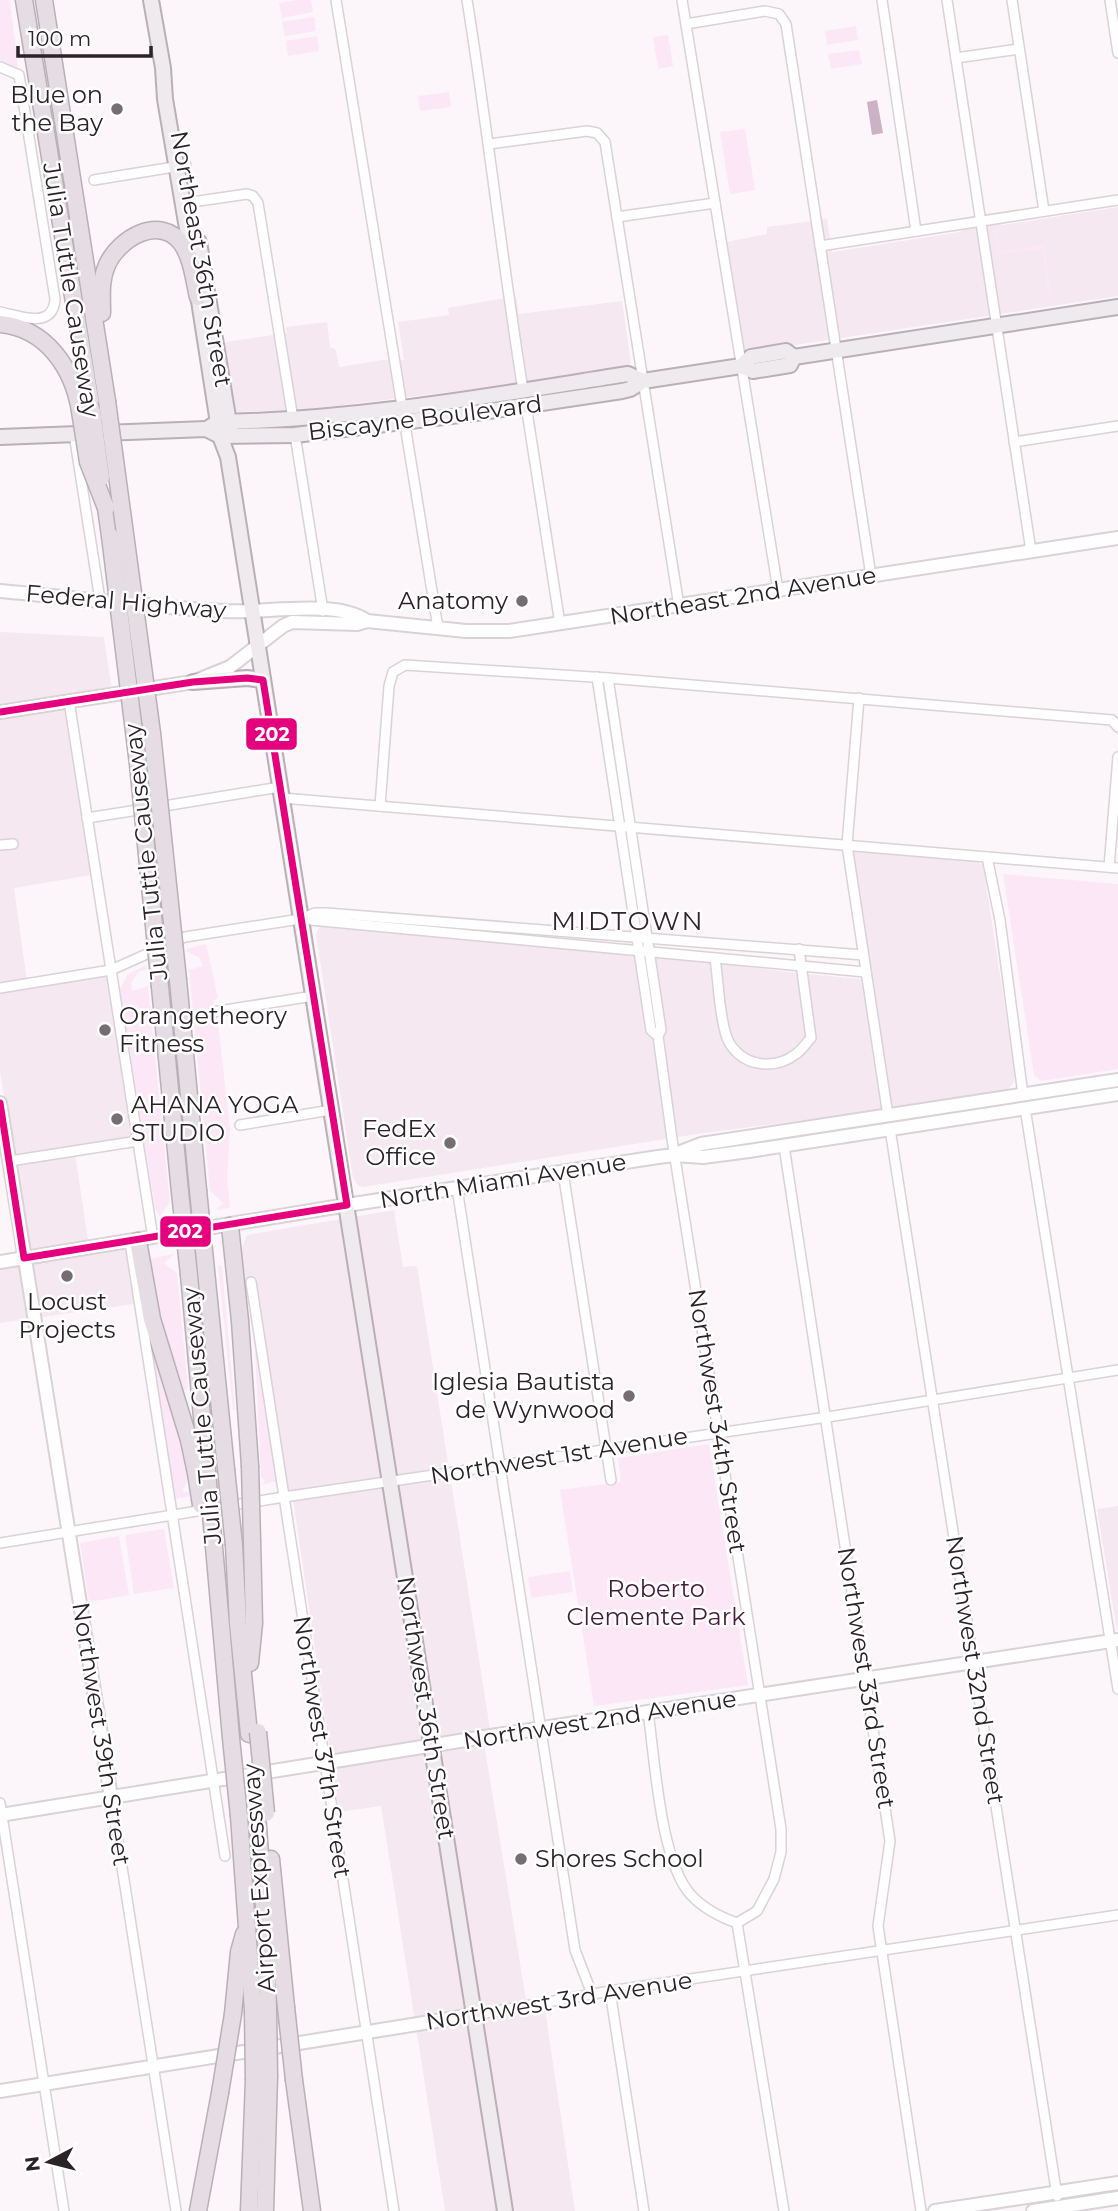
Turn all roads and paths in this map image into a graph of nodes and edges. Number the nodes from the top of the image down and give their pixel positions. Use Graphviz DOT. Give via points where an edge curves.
graph roads {
  1 [pos="24,0"];
  2 [pos="44,0"];
  3 [pos="151,0"];
  4 [pos="336,0"];
  5 [pos="467,0"];
  6 [pos="682,0"];
  7 [pos="882,0"];
  8 [pos="947,0"];
  9 [pos="1012,0"];
  10 [pos="1110,0"];
  11 [pos="686,23"];
  12 [pos="1118,48"];
  13 [pos="1019,49"];
  14 [pos="956,58"];
  15 [pos="0,67"];
  16 [pos="489,144"];
  17 [pos="182,165"];
  18 [pos="94,180"];
  19 [pos="1118,200"];
  20 [pos="192,202"];
  21 [pos="715,203"];
  22 [pos="1044,211"];
  23 [pos="617,217"];
  24 [pos="981,221"];
  25 [pos="916,231"];
  26 [pos="820,246"];
  27 [pos="198,297"];
  28 [pos="1118,307"];
  29 [pos="0,312"];
  30 [pos="0,324"];
  31 [pos="997,326"];
  32 [pos="836,351"];
  33 [pos="741,366"];
  34 [pos="103,372"];
  35 [pos="643,381"];
  36 [pos="523,390"];
  37 [pos="526,405"];
  38 [pos="402,407"];
  39 [pos="86,411"];
  40 [pos="293,419"];
  41 [pos="405,422"];
  42 [pos="1118,426"];
  43 [pos="222,432"];
  44 [pos="74,434"];
  45 [pos="295,435"];
  46 [pos="0,437"];
  47 [pos="1014,442"];
  48 [pos="1118,538"];
  49 [pos="1031,551"];
  50 [pos="872,576"];
  51 [pos="778,590"];
  52 [pos="0,591"];
  53 [pos="100,600"];
  54 [pos="679,606"];
  55 [pos="252,611"];
  56 [pos="323,611"];
  57 [pos="367,621"];
  58 [pos="560,624"];
  59 [pos="438,628"];
  60 [pos="258,646"];
  61 [pos="597,677"];
  62 [pos="608,677"];
  63 [pos="263,680"];
  64 [pos="194,682"];
  65 [pos="859,698"];
  66 [pos="69,701"];
  67 [pos="0,712"];
  68 [pos="1115,724"];
  69 [pos="1118,757"];
  70 [pos="281,793"];
  71 [pos="380,806"];
  72 [pos="87,818"];
  73 [pos="620,826"];
  74 [pos="630,827"];
  75 [pos="13,844"];
  76 [pos="0,845"];
  77 [pos="847,845"];
  78 [pos="987,857"];
  79 [pos="1114,867"];
  80 [pos="300,919"];
  81 [pos="637,938"];
  82 [pos="648,939"];
  83 [pos="799,949"];
  84 [pos="639,951"];
  85 [pos="650,952"];
  86 [pos="863,955"];
  87 [pos="715,958"];
  88 [pos="801,966"];
  89 [pos="111,970"];
  90 [pos="865,972"];
  91 [pos="0,988"];
  92 [pos="313,996"];
  93 [pos="213,1012"];
  94 [pos="658,1036"];
  95 [pos="1118,1081"];
  96 [pos="1118,1094"];
  97 [pos="1024,1102"];
  98 [pos="0,1103"];
  99 [pos="331,1111"];
  100 [pos="888,1116"];
  101 [pos="240,1125"];
  102 [pos="890,1129"];
  103 [pos="138,1141"];
  104 [pos="784,1146"];
  105 [pos="749,1151"];
  106 [pos="675,1155"];
  107 [pos="10,1161"];
  108 [pos="563,1172"];
  109 [pos="457,1188"];
  110 [pos="346,1205"];
  111 [pos="230,1226"];
  112 [pos="140,1240"];
  113 [pos="24,1258"];
  114 [pos="0,1262"];
  115 [pos="251,1282"];
  116 [pos="1118,1370"];
  117 [pos="1067,1378"];
  118 [pos="932,1400"];
  119 [pos="825,1417"];
  120 [pos="719,1433"];
  121 [pos="606,1448"];
  122 [pos="499,1465"];
  123 [pos="202,1473"];
  124 [pos="611,1480"];
  125 [pos="391,1482"];
  126 [pos="284,1497"];
  127 [pos="171,1515"];
  128 [pos="69,1531"];
  129 [pos="0,1543"];
  130 [pos="234,1545"];
  131 [pos="1114,1641"];
  132 [pos="250,1663"];
  133 [pos="974,1663"];
  134 [pos="867,1679"];
  135 [pos="1118,1689"];
  136 [pos="759,1696"];
  137 [pos="648,1712"];
  138 [pos="540,1729"];
  139 [pos="254,1733"];
  140 [pos="432,1746"];
  141 [pos="324,1763"];
  142 [pos="215,1781"];
  143 [pos="111,1797"];
  144 [pos="1,1811"];
  145 [pos="261,1814"];
  146 [pos="225,1856"];
  147 [pos="1118,1914"];
  148 [pos="248,1918"];
  149 [pos="737,1923"];
  150 [pos="1016,1930"];
  151 [pos="881,1951"];
  152 [pos="746,1972"];
  153 [pos="610,1991"];
  154 [pos="592,1994"];
  155 [pos="260,2010"];
  156 [pos="474,2015"];
  157 [pos="366,2033"];
  158 [pos="152,2066"];
  159 [pos="261,2078"];
  160 [pos="295,2080"];
  161 [pos="44,2084"];
  162 [pos="0,2091"];
  163 [pos="206,2173"];
  164 [pos="1118,2183"];
  165 [pos="1057,2192"];
  166 [pos="1118,2198"];
  167 [pos="1059,2209"];
  168 [pos="64,2211"];
  169 [pos="176,2211"];
  170 [pos="198,2211"];
  171 [pos="205,2211"];
  172 [pos="249,2211"];
  173 [pos="265,2211"];
  174 [pos="303,2211"];
  175 [pos="312,2211"];
  176 [pos="394,2211"];
  177 [pos="505,2211"];
  178 [pos="644,2211"];
  179 [pos="784,2211"];
  180 [pos="921,2211"];
  181 [pos="935,2211"];
  182 [pos="1032,2211"];
  1 -- 39 [label="highway, Julia Tuttle Causeway"];
  2 -- 34 [label="highway, Julia Tuttle Causeway"];
  3 -- 17 [label="main road, Northeast 36th Street" via="165,99"];
  4 -- 38 [label="street"];
  5 -- 16 [label="street"];
  6 -- 11 [label="street"];
  7 -- 25 [label="street"];
  8 -- 14 [label="street"];
  9 -- 13 [label="street"];
  10 -- 12 [label="street"];
  11 -- 21 [label="street"];
  11 -- 26 [label="street" via="765,11 781,16 788,30"];
  13 -- 14 [label="street"];
  13 -- 22 [label="street"];
  14 -- 24 [label="street"];
  15 -- 29 [label="street" via="19,75 55,299 51,313 43,318"];
  16 -- 23 [label="street" via="587,131 600,135"];
  16 -- 36 [label="street"];
  17 -- 18 [label="street"];
  17 -- 20 [label="main road, Northeast 36th Street"];
  17 -- 27 [label="main road, Northeast 36th Street"];
  19 -- 22 [label="street"];
  20 -- 40 [label="street" via="253,196 260,213"];
  20 -- 43 [label="main road, Northeast 36th Street"];
  21 -- 23 [label="street"];
  21 -- 33 [label="street"];
  22 -- 24 [label="street"];
  23 -- 35 [label="street"];
  24 -- 25 [label="street"];
  24 -- 31 [label="street"];
  25 -- 26 [label="street"];
  26 -- 32 [label="street"];
  27 -- 34 [label="highway" via="188,256 174,237 151,230 128,240 110,259 102,285"];
  27 -- 43 [label="main road, Northeast 36th Street"];
  28 -- 31 [label="main road, Biscayne Boulevard"];
  30 -- 39 [label="highway" via="24,329 50,345"];
  31 -- 32 [label="main road, Biscayne Boulevard"];
  31 -- 47 [label="street"];
  32 -- 33 [label="main road, Biscayne Boulevard" via="794,357 786,351 751,357"];
  32 -- 50 [label="street"];
  33 -- 35 [label="main road, Biscayne Boulevard"];
  33 -- 51 [label="street"];
  34 -- 130 [label="highway, Julia Tuttle Causeway, bridge" via="152,733"];
  35 -- 36 [label="main road, Biscayne Boulevard" via="628,374"];
  35 -- 37 [label="main road, Biscayne Boulevard" via="630,389"];
  35 -- 54 [label="street"];
  36 -- 38 [label="main road, Biscayne Boulevard"];
  37 -- 41 [label="main road, Biscayne Boulevard"];
  37 -- 58 [label="street"];
  38 -- 40 [label="main road, Biscayne Boulevard"];
  38 -- 41 [label="street"];
  39 -- 123 [label="highway, Julia Tuttle Causeway, bridge" via="106,508 137,753 189,1275"];
  40 -- 43 [label="main road, Biscayne Boulevard"];
  41 -- 45 [label="main road, Biscayne Boulevard"];
  41 -- 59 [label="street"];
  42 -- 47 [label="street"];
  43 -- 44 [label="main road, Biscayne Boulevard"];
  43 -- 45 [label="main road, Biscayne Boulevard"];
  43 -- 55 [label="main road, Northeast 36th Street"];
  44 -- 46 [label="main road, Biscayne Boulevard"];
  44 -- 53 [label="street"];
  45 -- 56 [label="street"];
  47 -- 49 [label="street"];
  48 -- 49 [label="main road, Northeast 2nd Avenue"];
  49 -- 50 [label="main road, Northeast 2nd Avenue"];
  50 -- 51 [label="main road, Northeast 2nd Avenue"];
  51 -- 54 [label="main road, Northeast 2nd Avenue"];
  52 -- 53 [label="main road, Federal Highway"];
  53 -- 55 [label="main road, Federal Highway"];
  54 -- 58 [label="main road, Northeast 2nd Avenue"];
  55 -- 56 [label="main road, Northeast 2nd Avenue"];
  55 -- 60 [label="main road, Northeast 36th Street"];
  56 -- 57 [label="main road, Northeast 2nd Avenue" via="358,615"];
  57 -- 59 [label="main road, Northeast 2nd Avenue"];
  57 -- 60 [label="main road, Northeast 2nd Avenue" via="292,622"];
  58 -- 59 [label="main road, Northeast 2nd Avenue" via="498,632"];
  60 -- 63 [label="main road, Northeast 36th Street"];
  60 -- 64 [label="main road, Northeast 2nd Avenue" via="230,667"];
  61 -- 62 [label="street"];
  61 -- 71 [label="street" via="398,668 389,686"];
  61 -- 73 [label="street"];
  62 -- 65 [label="street"];
  62 -- 74 [label="street"];
  63 -- 64 [label="main road"];
  63 -- 70 [label="main road, Northeast 36th Street"];
  64 -- 66 [label="main road, Northeast 2nd Avenue"];
  65 -- 68 [label="street"];
  65 -- 77 [label="street"];
  66 -- 67 [label="main road, Northeast 2nd Avenue"];
  66 -- 72 [label="street"];
  69 -- 79 [label="street"];
  70 -- 71 [label="street"];
  70 -- 72 [label="street"];
  70 -- 80 [label="main road, Northeast 36th Street"];
  71 -- 73 [label="street"];
  72 -- 89 [label="street"];
  73 -- 74 [label="street"];
  73 -- 81 [label="street"];
  74 -- 77 [label="street"];
  74 -- 82 [label="street"];
  75 -- 76 [label="street"];
  77 -- 78 [label="street"];
  77 -- 86 [label="street"];
  78 -- 79 [label="street"];
  78 -- 97 [label="street"];
  80 -- 81 [label="street" via="326,913"];
  80 -- 84 [label="street"];
  80 -- 89 [label="street" via="185,937"];
  80 -- 92 [label="main road, Northeast 36th Street"];
  81 -- 82 [label="street"];
  81 -- 84 [label="street"];
  82 -- 83 [label="street"];
  82 -- 85 [label="street"];
  83 -- 86 [label="street"];
  83 -- 88 [label="street"];
  84 -- 85 [label="street"];
  84 -- 94 [label="street" via="651,1030"];
  85 -- 87 [label="street"];
  85 -- 94 [label="street" via="662,1030"];
  86 -- 90 [label="street"];
  87 -- 88 [label="street"];
  87 -- 88 [label="street" via="730,1044 759,1065 783,1062 811,1038"];
  88 -- 90 [label="street"];
  89 -- 91 [label="street"];
  89 -- 103 [label="street"];
  90 -- 100 [label="street"];
  92 -- 93 [label="street"];
  92 -- 99 [label="main road, Northeast 36th Street"];
  94 -- 106 [label="street, Northwest 34th Street"];
  95 -- 97 [label="main road" via="1084,1093"];
  96 -- 97 [label="main road, North Miami Avenue"];
  97 -- 100 [label="main road, North Miami Avenue"];
  97 -- 102 [label="main road, North Miami Avenue"];
  97 -- 117 [label="street"];
  98 -- 107 [label="main road, Northwest 39th Street"];
  99 -- 101 [label="street"];
  99 -- 110 [label="main road, Northeast 36th Street"];
  100 -- 105 [label="main road" via="873,1125 772,1140"];
  100 -- 106 [label="main road, North Miami Avenue" via="701,1144"];
  102 -- 104 [label="main road, North Miami Avenue"];
  102 -- 118 [label="street, Northwest 32nd Street"];
  103 -- 107 [label="street"];
  103 -- 112 [label="street"];
  104 -- 105 [label="main road, North Miami Avenue"];
  104 -- 119 [label="street, Northwest 33rd Street"];
  105 -- 106 [label="main road, North Miami Avenue" via="703,1157"];
  106 -- 108 [label="main road, North Miami Avenue"];
  106 -- 120 [label="street, Northwest 34th Street"];
  107 -- 113 [label="main road, Northwest 39th Street"];
  108 -- 109 [label="main road, North Miami Avenue"];
  108 -- 121 [label="street"];
  109 -- 110 [label="main road, North Miami Avenue"];
  109 -- 122 [label="street"];
  110 -- 111 [label="main road, North Miami Avenue"];
  110 -- 125 [label="main road, Northwest 36th Street"];
  111 -- 112 [label="main road, North Miami Avenue"];
  111 -- 132 [label="highway, bridge" via="250,1466 254,1623"];
  112 -- 113 [label="main road, North Miami Avenue"];
  112 -- 123 [label="highway" via="152,1319"];
  112 -- 127 [label="street"];
  113 -- 114 [label="main road, North Miami Avenue"];
  113 -- 128 [label="main road, Northwest 39th Street"];
  115 -- 126 [label="street, Northwest 37th Street"];
  116 -- 117 [label="street, Northwest 1st Avenue"];
  117 -- 118 [label="street, Northwest 1st Avenue"];
  117 -- 131 [label="street"];
  118 -- 119 [label="street, Northwest 1st Avenue"];
  118 -- 133 [label="street, Northwest 32nd Street"];
  119 -- 120 [label="street, Northwest 1st Avenue"];
  119 -- 134 [label="street, Northwest 33rd Street"];
  120 -- 121 [label="street, Northwest 1st Avenue"];
  120 -- 136 [label="street, Northwest 34th Street"];
  121 -- 122 [label="street, Northwest 1st Avenue"];
  121 -- 124 [label="street"];
  122 -- 125 [label="street, Northwest 1st Avenue"];
  122 -- 138 [label="street"];
  123 -- 148 [label="highway, Julia Tuttle Causeway, bridge"];
  125 -- 126 [label="street, Northwest 1st Avenue"];
  125 -- 140 [label="main road, Northwest 36th Street"];
  126 -- 127 [label="street, Northwest 1st Avenue"];
  126 -- 141 [label="street, Northwest 37th Street"];
  127 -- 128 [label="street, Northwest 1st Avenue"];
  127 -- 142 [label="street"];
  128 -- 129 [label="street, Northwest 1st Avenue"];
  128 -- 143 [label="main road, Northwest 39th Street"];
  130 -- 132 [label="highway"];
  130 -- 139 [label="highway, Airport Expressway" via="238,1624"];
  131 -- 133 [label="main road, Northwest 2nd Avenue"];
  131 -- 135 [label="street"];
  132 -- 139 [label="highway"];
  133 -- 134 [label="main road, Northwest 2nd Avenue"];
  133 -- 150 [label="street, Northwest 32nd Street"];
  134 -- 136 [label="main road, Northwest 2nd Avenue"];
  134 -- 151 [label="street, Northwest 33rd Street" via="890,1841 878,1926"];
  136 -- 137 [label="main road, Northwest 2nd Avenue"];
  136 -- 149 [label="street, Northwest 34th Street" via="781,1852 774,1879 757,1911"];
  137 -- 138 [label="main road, Northwest 2nd Avenue"];
  137 -- 149 [label="street" via="667,1842 677,1873 691,1895 718,1916"];
  138 -- 140 [label="main road, Northwest 2nd Avenue"];
  138 -- 154 [label="street" via="575,1950"];
  139 -- 145 [label="highway, bridge"];
  140 -- 141 [label="main road, Northwest 2nd Avenue"];
  140 -- 156 [label="main road, Northwest 36th Street"];
  141 -- 142 [label="main road, Northwest 2nd Avenue"];
  141 -- 157 [label="street, Northwest 37th Street"];
  142 -- 143 [label="main road, Northwest 2nd Avenue"];
  142 -- 146 [label="street"];
  143 -- 144 [label="main road, Northwest 2nd Avenue"];
  143 -- 158 [label="street, Northwest 39th Street"];
  144 -- 161 [label="street"];
  145 -- 155 [label="highway, Airport Expressway"];
  145 -- 160 [label="highway, bridge"];
  147 -- 150 [label="street, Northwest 3rd Avenue"];
  148 -- 155 [label="highway, Airport Expressway"];
  148 -- 163 [label="highway, bridge"];
  149 -- 152 [label="street"];
  150 -- 151 [label="street, Northwest 3rd Avenue"];
  150 -- 165 [label="street, Northwest 32nd Street"];
  151 -- 152 [label="street, Northwest 3rd Avenue"];
  151 -- 180 [label="street, Northwest 33rd Street"];
  152 -- 153 [label="street, Northwest 3rd Avenue"];
  152 -- 179 [label="street"];
  153 -- 154 [label="street, Northwest 3rd Avenue"];
  153 -- 178 [label="street"];
  154 -- 156 [label="street, Northwest 3rd Avenue"];
  155 -- 159 [label="highway, Airport Expressway, bridge"];
  156 -- 157 [label="main road, Northwest 3rd Avenue"];
  156 -- 177 [label="main road, Northwest 36th Street"];
  157 -- 158 [label="main road, Northwest 3rd Avenue"];
  157 -- 176 [label="street, Northwest 37th Street"];
  158 -- 161 [label="main road, Northwest 3rd Avenue"];
  158 -- 169 [label="street, Northwest 39th Street"];
  159 -- 172 [label="highway, Airport Expressway"];
  159 -- 173 [label="highway, Airport Expressway"];
  160 -- 174 [label="highway" via="294,2123"];
  160 -- 175 [label="highway"];
  161 -- 162 [label="main road, Northwest 3rd Avenue"];
  161 -- 168 [label="street"];
  163 -- 170 [label="highway"];
  163 -- 171 [label="highway"];
  164 -- 165 [label="main road"];
  165 -- 167 [label="street, Northwest 32nd Street"];
  165 -- 181 [label="main road"];
  166 -- 167 [label="main road"];
  167 -- 182 [label="main road"];
}
